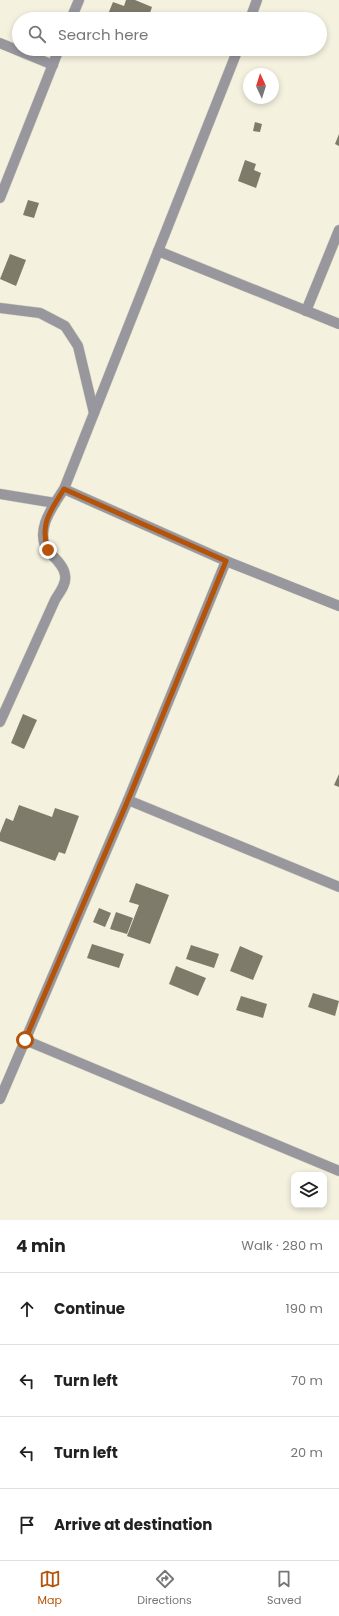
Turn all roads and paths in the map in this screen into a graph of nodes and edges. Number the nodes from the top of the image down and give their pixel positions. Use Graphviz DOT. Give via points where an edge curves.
graph roads {
  1 [pos="79,0"];
  2 [pos="257,0"];
  3 [pos="75,12"];
  4 [pos="253,12"];
  5 [pos="0,43"];
  6 [pos="12,48"];
  7 [pos="31,56"];
  8 [pos="57,56"];
  9 [pos="235,56"];
  10 [pos="53,65"];
  11 [pos="0,198"];
  12 [pos="339,230"];
  13 [pos="158,251"];
  14 [pos="0,308"];
  15 [pos="306,311"];
  16 [pos="339,324"];
  17 [pos="94,413"];
  18 [pos="64,489"];
  19 [pos="0,494"];
  20 [pos="55,503"];
  21 [pos="226,561"];
  22 [pos="339,606"];
  23 [pos="0,722"];
  24 [pos="128,800"];
  25 [pos="339,888"];
  26 [pos="25,1040"];
  27 [pos="0,1098"];
  28 [pos="339,1171"];
  1 -- 3 [label="street"];
  2 -- 4 [label="street"];
  5 -- 6 [label="street"];
  7 -- 10 [label="street"];
  8 -- 10 [label="street"];
  9 -- 13 [label="street"];
  10 -- 11 [label="street"];
  12 -- 15 [label="street"];
  13 -- 15 [label="street"];
  13 -- 17 [label="street"];
  14 -- 17 [label="street" via="40,313 64,326 78,346"];
  15 -- 16 [label="street"];
  17 -- 18 [label="street"];
  18 -- 20 [label="street"];
  18 -- 21 [label="street"];
  19 -- 20 [label="street"];
  20 -- 23 [label="street" via="47,518 44,540 48,550 60,564 65,574 65,582"];
  21 -- 22 [label="street"];
  21 -- 24 [label="street"];
  24 -- 25 [label="street"];
  24 -- 26 [label="street"];
  26 -- 27 [label="street"];
  26 -- 28 [label="street"];
}
